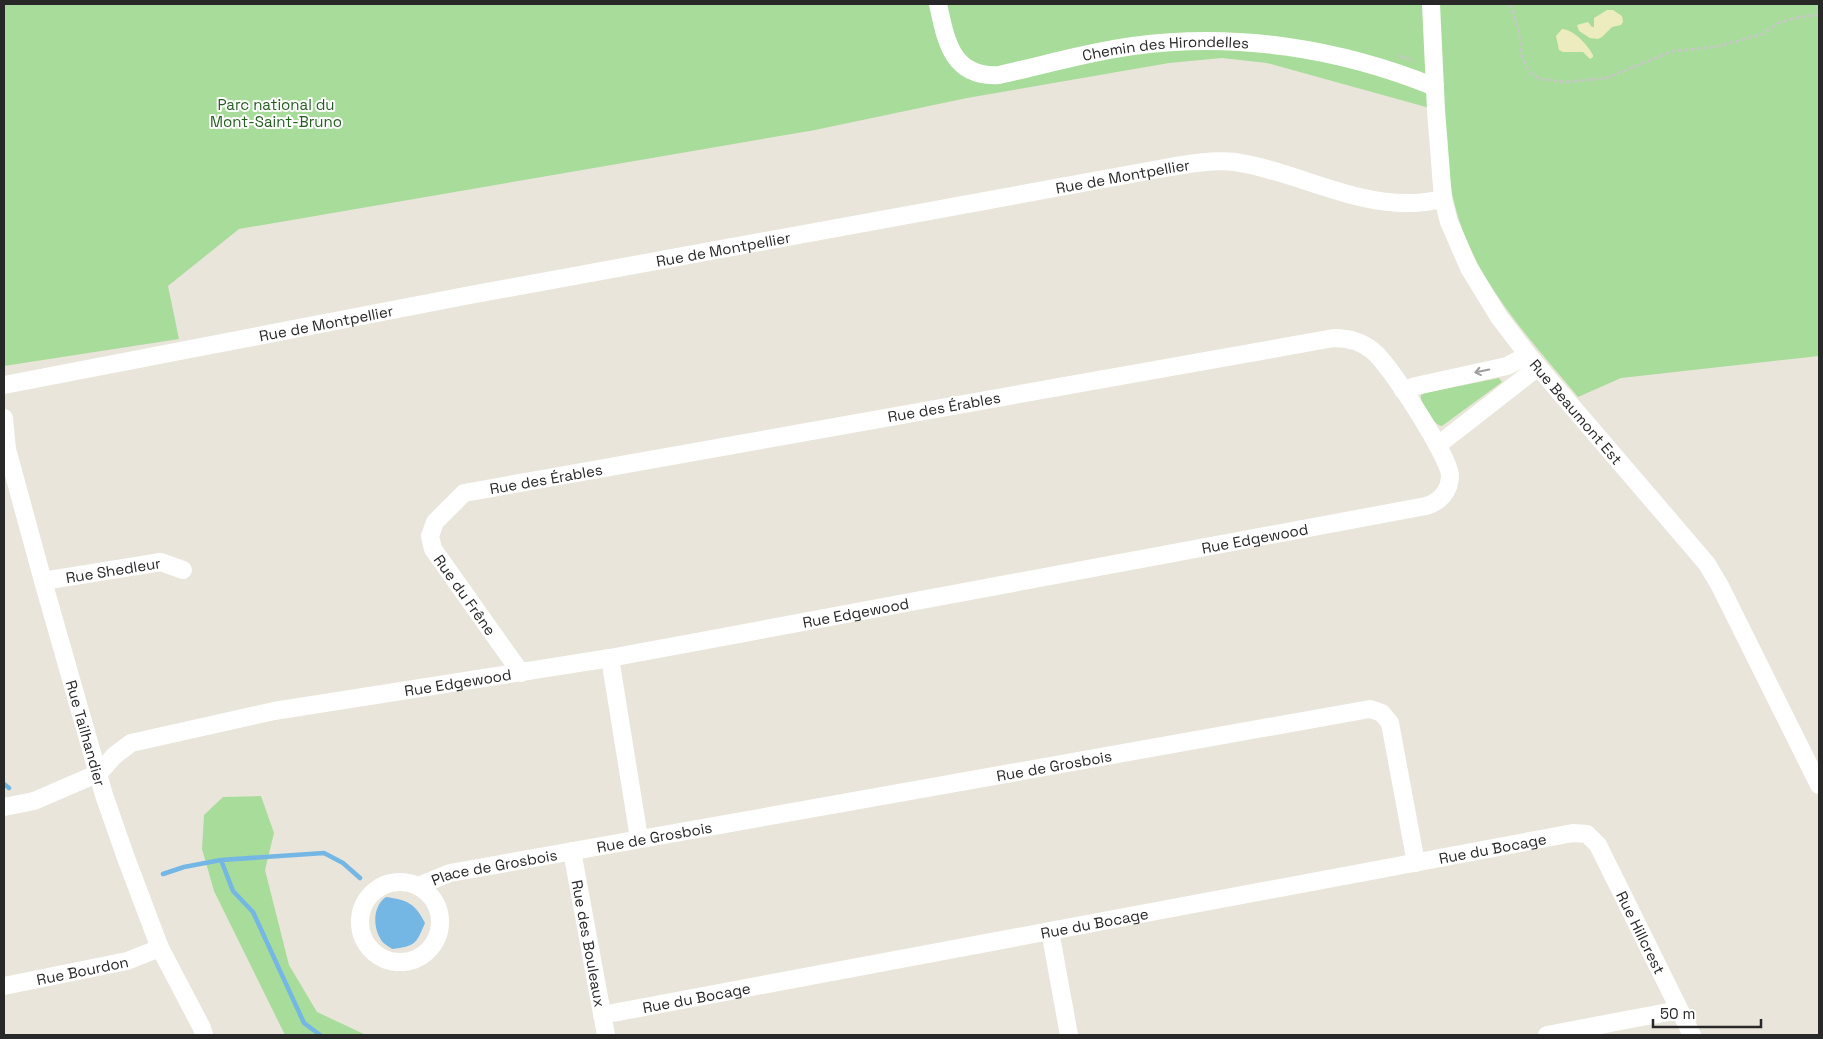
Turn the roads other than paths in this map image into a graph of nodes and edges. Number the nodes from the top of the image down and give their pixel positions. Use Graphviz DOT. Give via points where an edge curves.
graph roads {
  1 [pos="938,4"];
  2 [pos="1431,4"];
  3 [pos="1434,87"];
  4 [pos="1443,200"];
  5 [pos="1533,361"];
  6 [pos="4,385"];
  7 [pos="1403,390"];
  8 [pos="4,418"];
  9 [pos="1438,445"];
  10 [pos="6,449"];
  11 [pos="464,494"];
  12 [pos="183,570"];
  13 [pos="43,581"];
  14 [pos="610,658"];
  15 [pos="521,673"];
  16 [pos="99,773"];
  17 [pos="1819,785"];
  18 [pos="4,807"];
  19 [pos="1587,834"];
  20 [pos="639,838"];
  21 [pos="572,851"];
  22 [pos="1416,864"];
  23 [pos="418,886"];
  24 [pos="1050,931"];
  25 [pos="160,948"];
  26 [pos="4,986"];
  27 [pos="1679,1010"];
  28 [pos="602,1015"];
  29 [pos="204,1035"];
  30 [pos="606,1035"];
  31 [pos="1069,1035"];
  32 [pos="1547,1035"];
  33 [pos="1692,1035"];
  1 -- 3 [label="street, Chemin des Hirondelles" via="944,32 955,58 967,69 986,75 999,75 1114,48 1210,41 1307,49 1355,60"];
  2 -- 3 [label="street, Rue Beaumont Est"];
  3 -- 4 [label="street, Rue Beaumont Est"];
  4 -- 5 [label="street, Rue Beaumont Est" via="1473,274 1499,317"];
  4 -- 6 [label="street, Rue de Montpellier" via="1411,204 1381,201 1267,168 1232,162 1193,164 470,295"];
  5 -- 7 [label="street, one-way"];
  5 -- 9 [label="street"];
  5 -- 17 [label="street, Rue Beaumont Est" via="1707,564"];
  7 -- 9 [label="street, Rue des Érables"];
  7 -- 11 [label="street, Rue des Érables" via="1373,351 1355,341 1334,338"];
  8 -- 10 [label="street, Rue Tailhandier"];
  9 -- 14 [label="street, Rue Edgewood" via="1449,471 1448,485 1442,497 1426,506"];
  10 -- 13 [label="street, Rue Tailhandier"];
  11 -- 15 [label="street, Rue du Frêne" via="435,522 430,536 433,549"];
  12 -- 13 [label="street, Rue Shedleur" via="161,562"];
  13 -- 16 [label="street, Rue Tailhandier"];
  14 -- 15 [label="street, Rue Edgewood"];
  14 -- 20 [label="street"];
  15 -- 16 [label="street, Rue Edgewood" via="274,710 131,743"];
  16 -- 18 [label="street" via="34,801"];
  16 -- 25 [label="street, Rue Tailhandier" via="104,795"];
  19 -- 22 [label="street, Rue du Bocage" via="1573,833"];
  19 -- 27 [label="street, Rue Hillcrest" via="1598,845"];
  20 -- 21 [label="street, Rue de Grosbois"];
  20 -- 22 [label="street, Rue de Grosbois" via="1370,709 1382,713 1390,723"];
  21 -- 23 [label="street, Place de Grosbois" via="450,873"];
  21 -- 28 [label="street, Rue des Bouleaux"];
  22 -- 24 [label="street, Rue du Bocage"];
  23 -- 23 [label="street, Place de Grosbois" via="390,883 368,898 360,925 363,938 381,958 405,962 427,951 435,941 439,923 436,905"];
  24 -- 28 [label="street, Rue du Bocage"];
  24 -- 31 [label="street"];
  25 -- 26 [label="street, Rue Bourdon" via="127,961"];
  25 -- 29 [label="street, Rue Tailhandier"];
  27 -- 32 [label="street"];
  27 -- 33 [label="street, Rue Hillcrest"];
  28 -- 30 [label="street, Rue des Bouleaux"];
}
